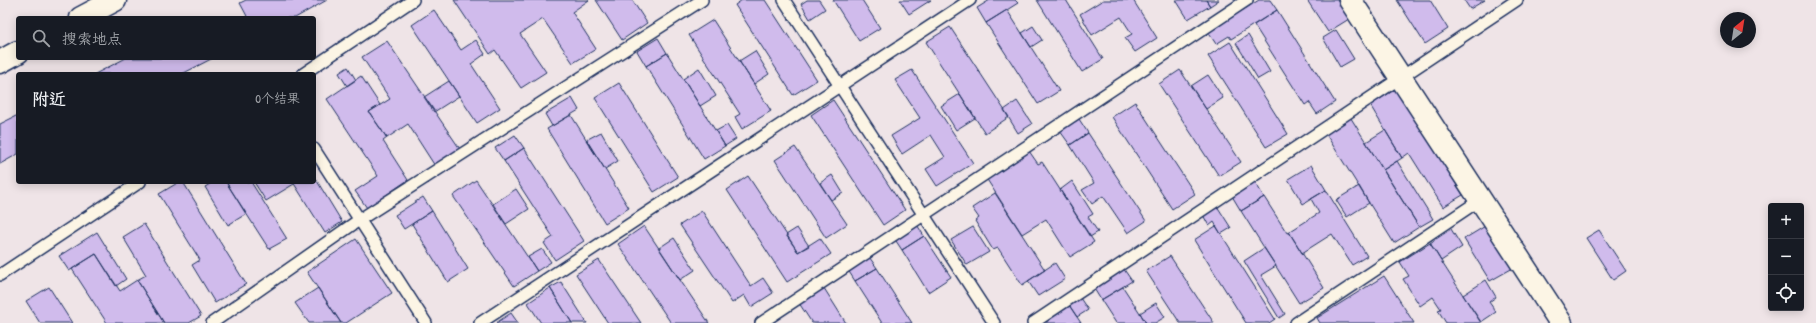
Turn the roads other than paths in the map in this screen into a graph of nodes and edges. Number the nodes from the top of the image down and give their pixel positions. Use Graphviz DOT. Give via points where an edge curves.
graph roads {
  1 [pos="115,0"];
  2 [pos="413,0"];
  3 [pos="702,0"];
  4 [pos="784,0"];
  5 [pos="970,0"];
  6 [pos="1247,0"];
  7 [pos="1350,0"];
  8 [pos="1517,0"];
  9 [pos="85,16"];
  10 [pos="16,53"];
  11 [pos="0,62"];
  12 [pos="305,72"];
  13 [pos="1401,78"];
  14 [pos="839,86"];
  15 [pos="316,152"];
  16 [pos="137,184"];
  17 [pos="1480,200"];
  18 [pos="924,215"];
  19 [pos="360,220"];
  20 [pos="0,275"];
  21 [pos="212,323"];
  22 [pos="426,323"];
  23 [pos="480,323"];
  24 [pos="761,323"];
  25 [pos="994,323"];
  26 [pos="1034,323"];
  27 [pos="1296,323"];
  28 [pos="1560,323"];
  1 -- 9 [label="street"];
  2 -- 12 [label="lane"];
  3 -- 19 [label="lane"];
  4 -- 14 [label="lane"];
  5 -- 14 [label="lane"];
  6 -- 18 [label="lane"];
  7 -- 13 [label="street"];
  8 -- 13 [label="lane"];
  10 -- 11 [label="street"];
  13 -- 17 [label="street"];
  13 -- 26 [label="lane"];
  14 -- 18 [label="lane"];
  14 -- 23 [label="lane"];
  15 -- 19 [label="lane"];
  16 -- 20 [label="lane"];
  17 -- 27 [label="lane"];
  17 -- 28 [label="street"];
  18 -- 24 [label="lane"];
  18 -- 25 [label="lane"];
  19 -- 21 [label="lane"];
  19 -- 22 [label="lane"];
}
